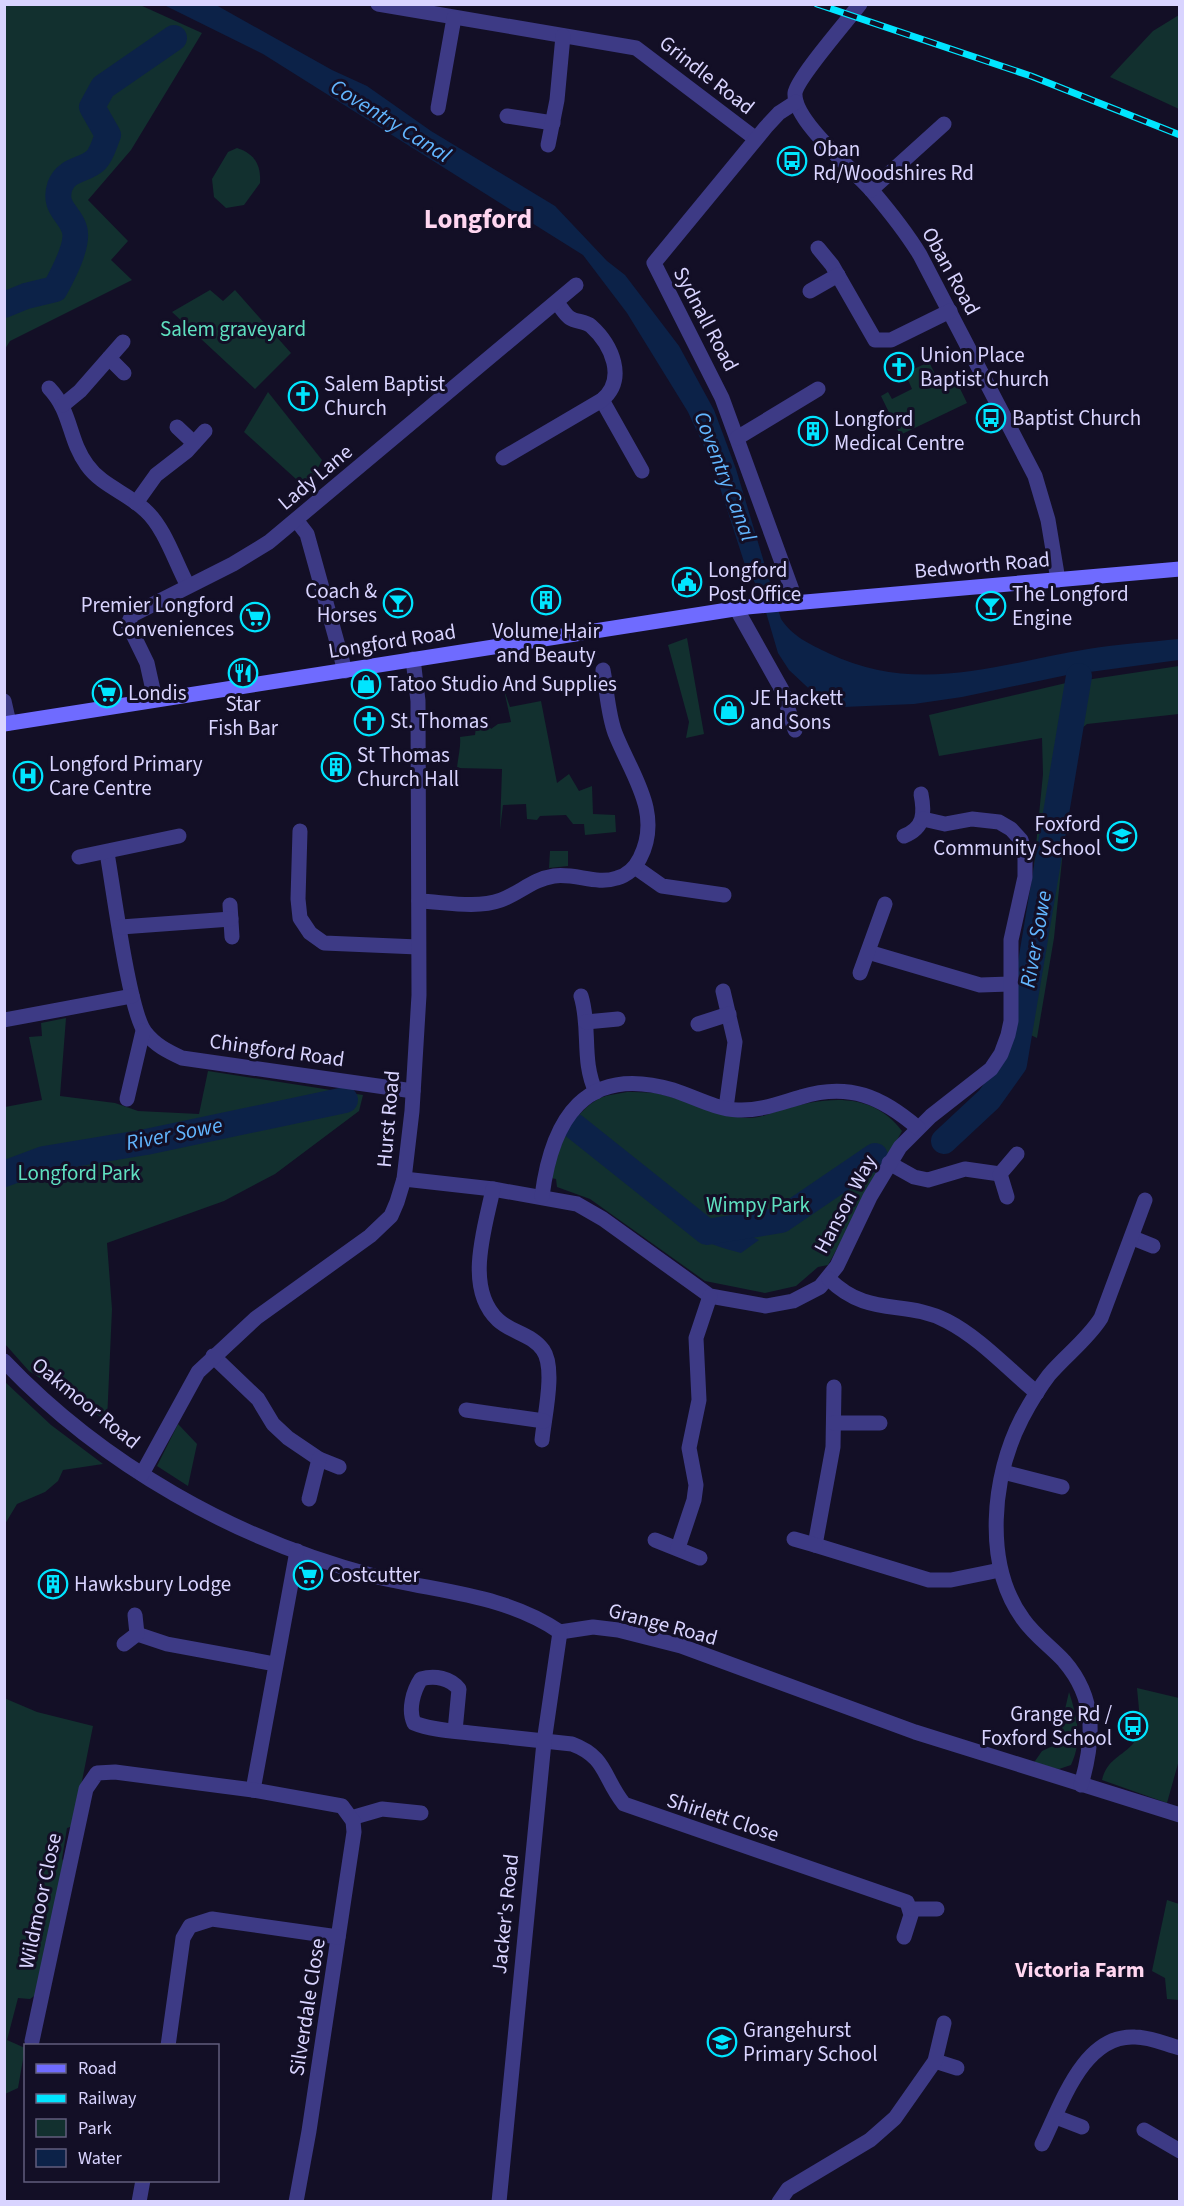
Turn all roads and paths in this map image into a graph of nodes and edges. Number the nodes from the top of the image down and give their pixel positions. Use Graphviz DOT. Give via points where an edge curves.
graph roads {
  1 [pos="378,4"];
  2 [pos="858,8"];
  3 [pos="454,18"];
  4 [pos="563,36"];
  5 [pos="796,102"];
  6 [pos="438,108"];
  7 [pos="507,116"];
  8 [pos="553,123"];
  9 [pos="944,124"];
  10 [pos="756,139"];
  11 [pos="548,145"];
  12 [pos="871,190"];
  13 [pos="818,248"];
  14 [pos="838,275"];
  15 [pos="576,285"];
  16 [pos="810,291"];
  17 [pos="557,303"];
  18 [pos="950,311"];
  19 [pos="123,342"];
  20 [pos="109,358"];
  21 [pos="124,373"];
  22 [pos="49,388"];
  23 [pos="818,388"];
  24 [pos="602,400"];
  25 [pos="63,405"];
  26 [pos="177,427"];
  27 [pos="206,431"];
  28 [pos="737,438"];
  29 [pos="194,443"];
  30 [pos="503,458"];
  31 [pos="642,471"];
  32 [pos="136,502"];
  33 [pos="297,521"];
  34 [pos="1179,568"];
  35 [pos="1058,580"];
  36 [pos="188,586"];
  37 [pos="791,601"];
  38 [pos="742,608"];
  39 [pos="413,659"];
  40 [pos="603,670"];
  41 [pos="345,671"];
  42 [pos="155,699"];
  43 [pos="4,701"];
  44 [pos="7,723"];
  45 [pos="795,730"];
  46 [pos="921,794"];
  47 [pos="923,819"];
  48 [pos="300,831"];
  49 [pos="179,836"];
  50 [pos="904,837"];
  51 [pos="107,853"];
  52 [pos="78,857"];
  53 [pos="636,867"];
  54 [pos="724,895"];
  55 [pos="419,902"];
  56 [pos="885,904"];
  57 [pos="121,927"];
  58 [pos="232,937"];
  59 [pos="418,947"];
  60 [pos="868,952"];
  61 [pos="860,973"];
  62 [pos="1010,984"];
  63 [pos="723,991"];
  64 [pos="132,996"];
  65 [pos="581,996"];
  66 [pos="729,1014"];
  67 [pos="618,1019"];
  68 [pos="4,1020"];
  69 [pos="586,1022"];
  70 [pos="698,1024"];
  71 [pos="143,1030"];
  72 [pos="413,1091"];
  73 [pos="596,1092"];
  74 [pos="128,1099"];
  75 [pos="726,1108"];
  76 [pos="918,1128"];
  77 [pos="1017,1154"];
  78 [pos="889,1163"];
  79 [pos="1000,1174"];
  80 [pos="404,1179"];
  81 [pos="493,1189"];
  82 [pos="542,1196"];
  83 [pos="1007,1197"];
  84 [pos="1145,1200"];
  85 [pos="1133,1238"];
  86 [pos="1153,1245"];
  87 [pos="829,1279"];
  88 [pos="710,1296"];
  89 [pos="213,1356"];
  90 [pos="4,1361"];
  91 [pos="834,1387"];
  92 [pos="1036,1393"];
  93 [pos="466,1410"];
  94 [pos="544,1421"];
  95 [pos="834,1423"];
  96 [pos="880,1423"];
  97 [pos="542,1440"];
  98 [pos="319,1459"];
  99 [pos="339,1467"];
  100 [pos="1004,1472"];
  101 [pos="142,1474"];
  102 [pos="1062,1487"];
  103 [pos="309,1499"];
  104 [pos="794,1539"];
  105 [pos="655,1540"];
  106 [pos="815,1545"];
  107 [pos="678,1548"];
  108 [pos="297,1551"];
  109 [pos="700,1558"];
  110 [pos="1000,1570"];
  111 [pos="135,1615"];
  112 [pos="560,1632"];
  113 [pos="137,1634"];
  114 [pos="124,1644"];
  115 [pos="275,1664"];
  116 [pos="455,1731"];
  117 [pos="544,1742"];
  118 [pos="1081,1785"];
  119 [pos="253,1790"];
  120 [pos="421,1813"];
  121 [pos="1179,1815"];
  122 [pos="351,1818"];
  123 [pos="911,1909"];
  124 [pos="937,1909"];
  125 [pos="339,1937"];
  126 [pos="904,1937"];
  127 [pos="944,2023"];
  128 [pos="32,2041"];
  129 [pos="168,2044"];
  130 [pos="1179,2048"];
  131 [pos="935,2061"];
  132 [pos="957,2068"];
  133 [pos="1056,2116"];
  134 [pos="1082,2127"];
  135 [pos="1144,2130"];
  136 [pos="1177,2144"];
  137 [pos="1042,2145"];
  138 [pos="143,2182"];
  139 [pos="139,2202"];
  140 [pos="296,2202"];
  141 [pos="499,2202"];
  142 [pos="778,2202"];
  1 -- 3 [label="street, Grindle Road"];
  2 -- 5 [label="street" via="798,84"];
  3 -- 4 [label="street, Grindle Road"];
  3 -- 6 [label="street"];
  4 -- 8 [label="street"];
  4 -- 10 [label="street, Grindle Road" via="642,51"];
  5 -- 10 [label="street, Sydnall Road" via="779,112"];
  5 -- 12 [label="street, Oban Road" via="801,113"];
  7 -- 8 [label="street"];
  8 -- 11 [label="street"];
  9 -- 12 [label="street"];
  10 -- 28 [label="street, Sydnall Road" via="654,263 723,398"];
  12 -- 18 [label="street, Oban Road" via="909,237"];
  13 -- 14 [label="street"];
  14 -- 16 [label="street"];
  14 -- 18 [label="street" via="870,334 879,342"];
  15 -- 17 [label="street, Lady Lane"];
  17 -- 24 [label="street" via="570,318 592,327 613,356 615,381"];
  17 -- 33 [label="street, Lady Lane"];
  18 -- 35 [label="street, Oban Road" via="1035,476 1048,520"];
  19 -- 20 [label="street"];
  20 -- 21 [label="street"];
  20 -- 25 [label="street"];
  22 -- 25 [label="street"];
  23 -- 28 [label="street"];
  24 -- 30 [label="street"];
  24 -- 31 [label="street"];
  25 -- 32 [label="street" via="73,440 85,463 100,481"];
  26 -- 29 [label="street"];
  27 -- 29 [label="street"];
  28 -- 37 [label="street, Sydnall Road"];
  29 -- 32 [label="street" via="156,475"];
  32 -- 36 [label="street" via="153,520"];
  33 -- 36 [label="street, Lady Lane" via="242,560"];
  33 -- 41 [label="street" via="307,534"];
  34 -- 35 [label="main road, Bedworth Road"];
  35 -- 37 [label="main road, Bedworth Road"];
  36 -- 42 [label="street, Lady Lane" via="128,620 147,663"];
  37 -- 38 [label="main road, Longford Road"];
  38 -- 39 [label="main road, Longford Road"];
  38 -- 45 [label="street" via="782,690"];
  39 -- 41 [label="main road, Longford Road"];
  39 -- 55 [label="street, Hurst Road" via="418,701"];
  40 -- 53 [label="street" via="614,731 646,802 647,837"];
  41 -- 42 [label="main road, Longford Road"];
  42 -- 44 [label="main road, Longford Road"];
  43 -- 44 [label="street"];
  46 -- 47 [label="street"];
  47 -- 50 [label="street" via="918,828"];
  47 -- 62 [label="street, Hanson Way" via="945,824 972,819 999,822 1021,840 1027,864 1011,940"];
  48 -- 59 [label="street" via="298,899 300,918 310,933 324,943"];
  49 -- 51 [label="street"];
  51 -- 52 [label="street"];
  51 -- 57 [label="street, Chingford Road"];
  53 -- 54 [label="street" via="662,886"];
  53 -- 55 [label="street" via="606,881 568,874 545,878 485,904"];
  55 -- 59 [label="street, Hurst Road"];
  56 -- 60 [label="street"];
  57 -- 58 [label="street" via="231,912"];
  57 -- 64 [label="street, Chingford Road"];
  59 -- 72 [label="street, Hurst Road"];
  60 -- 61 [label="street"];
  60 -- 62 [label="street" via="966,982"];
  62 -- 76 [label="street, Hanson Way" via="1011,1021 1001,1054 980,1080"];
  63 -- 66 [label="street"];
  64 -- 68 [label="street"];
  64 -- 71 [label="street, Chingford Road"];
  65 -- 69 [label="street"];
  66 -- 70 [label="street"];
  66 -- 75 [label="street" via="735,1042"];
  67 -- 69 [label="street"];
  69 -- 73 [label="street" via="587,1066"];
  71 -- 72 [label="street, Chingford Road" via="160,1048 182,1058"];
  71 -- 74 [label="street"];
  72 -- 80 [label="street, Hurst Road"];
  73 -- 75 [label="street" via="620,1085 651,1085"];
  73 -- 82 [label="street" via="580,1102 562,1122 548,1158"];
  75 -- 76 [label="street" via="757,1109 819,1092 849,1092 882,1101"];
  76 -- 78 [label="street, Hanson Way"];
  77 -- 79 [label="street"];
  78 -- 79 [label="street" via="928,1180 965,1169"];
  78 -- 87 [label="street, Hanson Way"];
  79 -- 83 [label="street"];
  80 -- 81 [label="street, Hanson Way"];
  80 -- 89 [label="street, Hurst Road" via="391,1215 370,1236 256,1318"];
  81 -- 82 [label="street, Hanson Way"];
  81 -- 94 [label="street" via="480,1288 487,1308 500,1321 531,1337 544,1351 549,1370"];
  82 -- 88 [label="street, Hanson Way" via="591,1211"];
  84 -- 85 [label="street"];
  85 -- 86 [label="street"];
  85 -- 92 [label="street" via="1101,1318"];
  87 -- 88 [label="street, Hanson Way" via="807,1294 781,1304 753,1305"];
  87 -- 92 [label="street" via="844,1293 870,1305 916,1311 947,1321"];
  88 -- 107 [label="street" via="696,1338 699,1400 689,1449 696,1485"];
  89 -- 98 [label="street" via="258,1399 273,1424"];
  89 -- 101 [label="street, Hurst Road" via="184,1393"];
  90 -- 101 [label="street, Oakmoor Road" via="45,1402"];
  91 -- 95 [label="street"];
  92 -- 100 [label="street" via="1021,1420"];
  93 -- 94 [label="street"];
  94 -- 97 [label="street"];
  95 -- 96 [label="street"];
  95 -- 106 [label="street"];
  98 -- 99 [label="street"];
  98 -- 103 [label="street"];
  100 -- 102 [label="street"];
  100 -- 110 [label="street" via="997,1531"];
  101 -- 108 [label="street" via="222,1519"];
  104 -- 106 [label="street"];
  105 -- 107 [label="street"];
  106 -- 110 [label="street" via="929,1580 951,1580"];
  107 -- 109 [label="street"];
  108 -- 112 [label="street" via="375,1576 503,1604 536,1615"];
  108 -- 115 [label="street"];
  110 -- 118 [label="street" via="1023,1620 1064,1662 1084,1692 1092,1743"];
  111 -- 113 [label="street"];
  112 -- 117 [label="street, Jacker's Road"];
  112 -- 118 [label="street, Grange Road" via="593,1627 681,1646 915,1732"];
  113 -- 114 [label="street"];
  113 -- 115 [label="street" via="166,1644"];
  115 -- 119 [label="street"];
  116 -- 117 [label="street, Shirlett Close"];
  117 -- 123 [label="street, Shirlett Close" via="572,1744 596,1756 624,1804 900,1898"];
  117 -- 141 [label="street, Jacker's Road"];
  118 -- 121 [label="street, Grange Road"];
  119 -- 122 [label="street" via="336,1803"];
  119 -- 128 [label="street, Wildmoor Close" via="97,1773 86,1789"];
  120 -- 122 [label="street" via="382,1809"];
  122 -- 125 [label="street, Silverdale Close" via="354,1832"];
  123 -- 124 [label="street"];
  123 -- 126 [label="street"];
  125 -- 129 [label="street" via="212,1919 190,1926 183,1938"];
  125 -- 140 [label="street, Silverdale Close"];
  127 -- 131 [label="street"];
  130 -- 133 [label="street" via="1135,2037 1104,2043 1081,2069"];
  131 -- 132 [label="street"];
  131 -- 142 [label="street" via="895,2118 870,2140 788,2189"];
  133 -- 134 [label="street"];
  133 -- 137 [label="street"];
  135 -- 136 [label="street"];
  138 -- 139 [label="street"];
}
